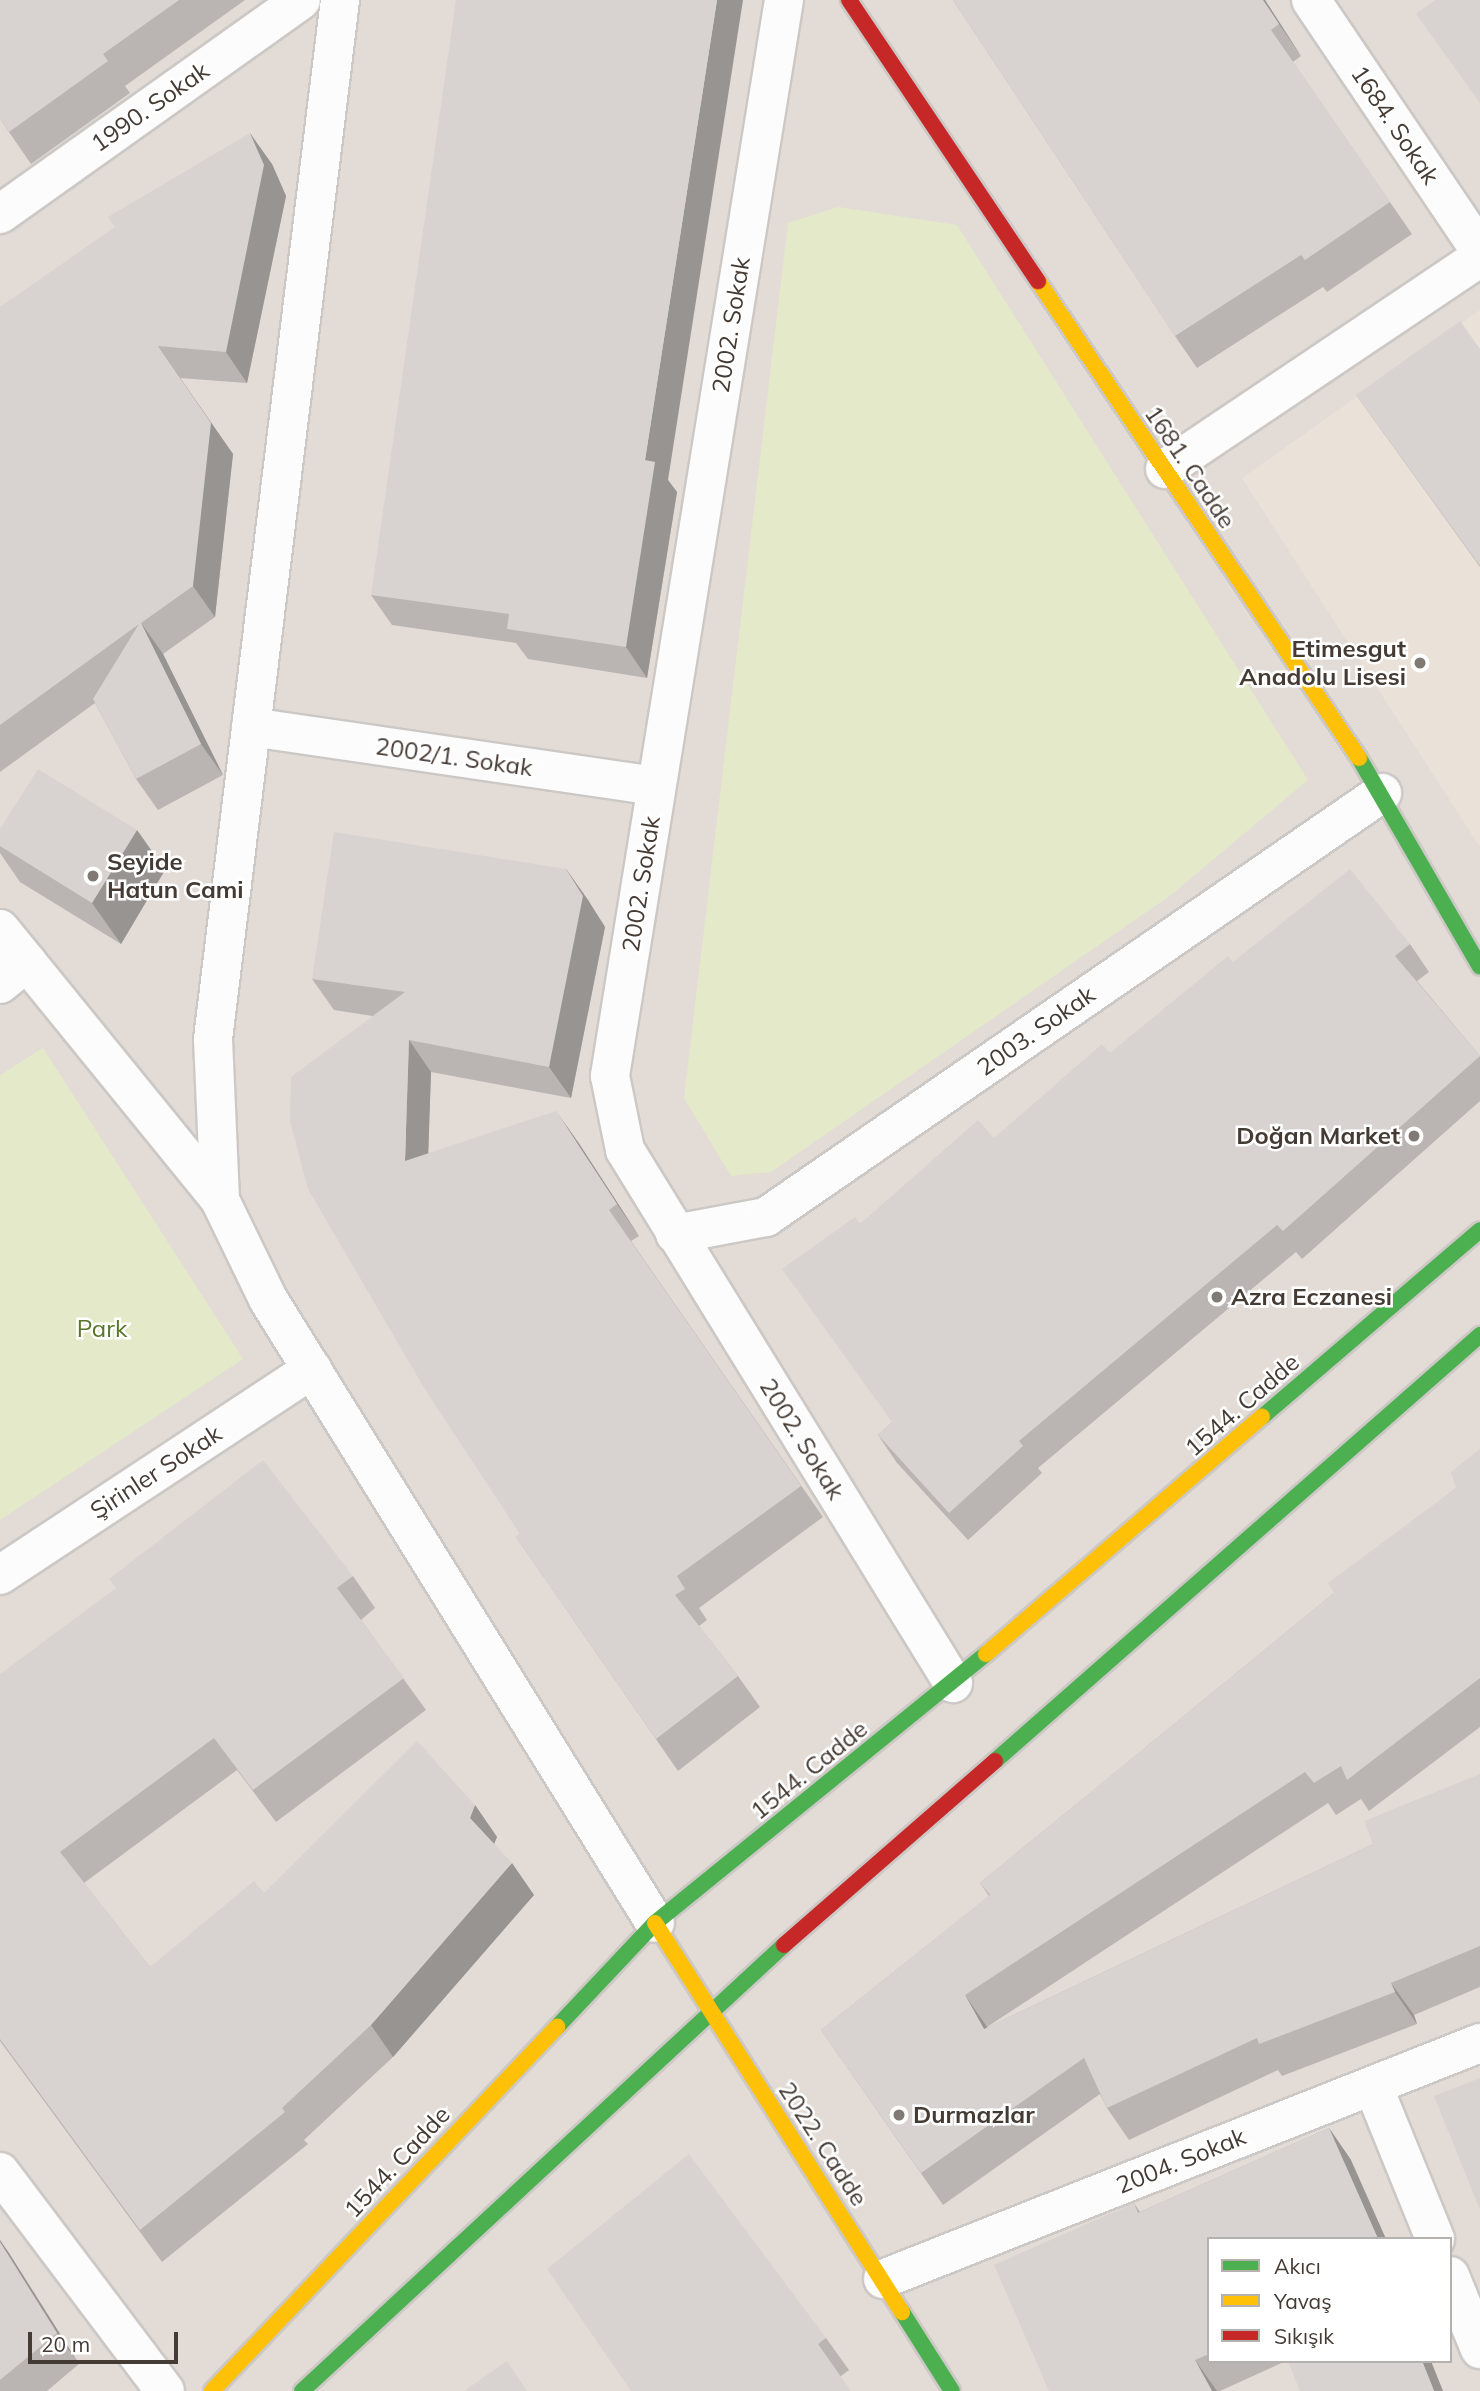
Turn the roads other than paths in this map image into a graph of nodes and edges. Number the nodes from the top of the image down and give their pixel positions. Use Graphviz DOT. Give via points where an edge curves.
graph roads {
  1 [pos="301,0"];
  2 [pos="340,0"];
  3 [pos="783,0"];
  4 [pos="849,0"];
  5 [pos="1311,0"];
  6 [pos="0,214"];
  7 [pos="1480,251"];
  8 [pos="1480,257"];
  9 [pos="1164,469"];
  10 [pos="251,727"];
  11 [pos="656,786"];
  12 [pos="1382,793"];
  13 [pos="0,929"];
  14 [pos="1480,967"];
  15 [pos="13,973"];
  16 [pos="220,1200"];
  17 [pos="1480,1230"];
  18 [pos="675,1234"];
  19 [pos="1480,1335"];
  20 [pos="312,1369"];
  21 [pos="0,1575"];
  22 [pos="953,1683"];
  23 [pos="654,1923"];
  24 [pos="710,2010"];
  25 [pos="1480,2043"];
  26 [pos="1373,2085"];
  27 [pos="0,2172"];
  28 [pos="1434,2237"];
  29 [pos="883,2279"];
  30 [pos="1452,2281"];
  31 [pos="1480,2349"];
  32 [pos="318,2385"];
  33 [pos="165,2391"];
  34 [pos="212,2391"];
  35 [pos="953,2391"];
  1 -- 6 [label="street, 1990. Sokak"];
  2 -- 10 [label="street"];
  3 -- 11 [label="street, 2002. Sokak"];
  4 -- 9 [label="main road, 1681. Cadde"];
  5 -- 7 [label="street, 1684. Sokak"];
  8 -- 9 [label="street"];
  9 -- 12 [label="main road, 1681. Cadde"];
  10 -- 11 [label="street, 2002/1. Sokak"];
  10 -- 16 [label="street" via="213,1039"];
  11 -- 18 [label="street, 2002. Sokak" via="610,1076 625,1150"];
  12 -- 14 [label="main road, 1681. Cadde"];
  12 -- 18 [label="street, 2003. Sokak" via="766,1217"];
  13 -- 15 [label="street"];
  15 -- 16 [label="street"];
  16 -- 20 [label="street" via="268,1299"];
  17 -- 22 [label="main road, 1544. Cadde"];
  18 -- 22 [label="street, 2002. Sokak"];
  19 -- 24 [label="main road"];
  20 -- 21 [label="street, Şirinler Sokak"];
  20 -- 23 [label="street"];
  22 -- 23 [label="main road, 1544. Cadde"];
  23 -- 24 [label="main road, 2022. Cadde"];
  23 -- 34 [label="main road, 1544. Cadde"];
  24 -- 29 [label="main road, 2022. Cadde"];
  24 -- 32 [label="main road"];
  25 -- 26 [label="street, 2004. Sokak"];
  26 -- 28 [label="street"];
  26 -- 29 [label="street, 2004. Sokak"];
  27 -- 33 [label="street"];
  29 -- 35 [label="main road, 2022. Cadde"];
  30 -- 31 [label="street"];
}
